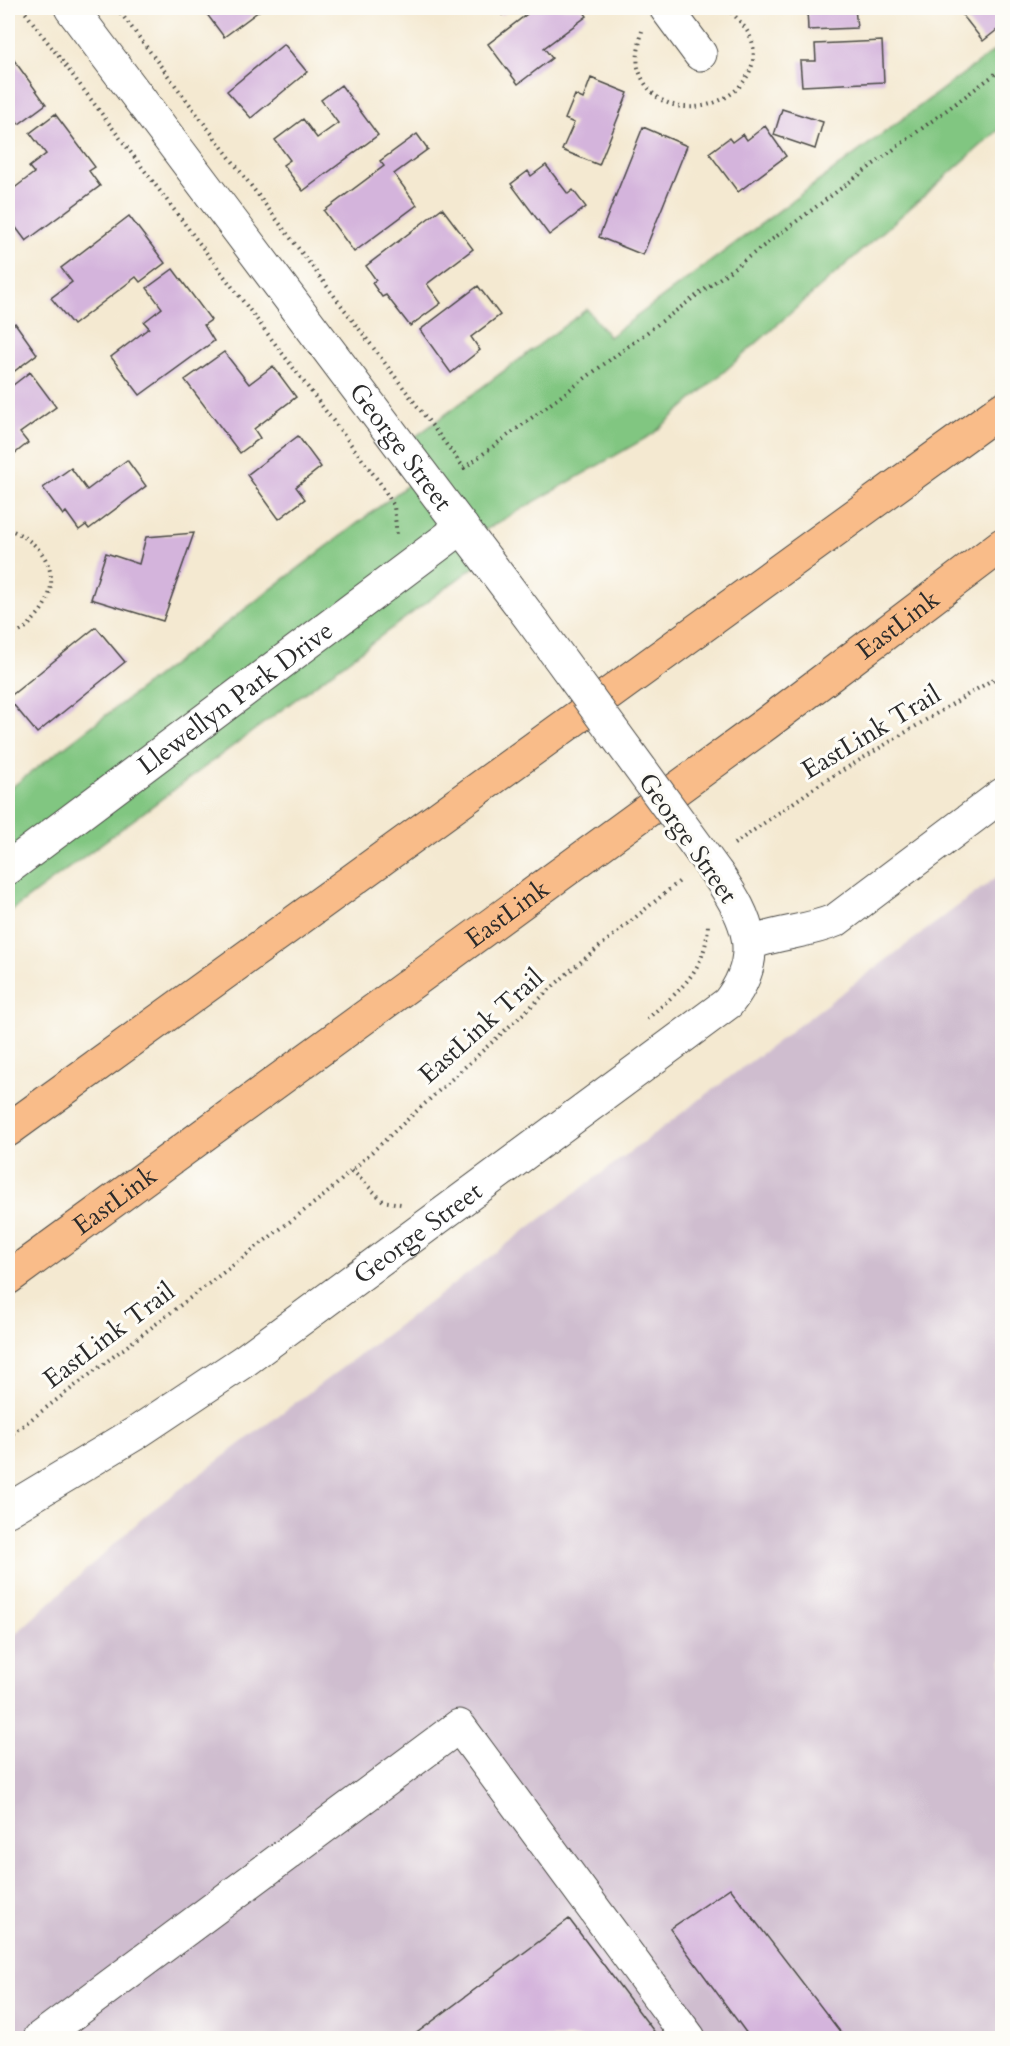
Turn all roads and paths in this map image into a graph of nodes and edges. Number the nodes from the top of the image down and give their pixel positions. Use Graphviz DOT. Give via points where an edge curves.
graph roads {
  1 [pos="22,8"];
  2 [pos="71,8"];
  3 [pos="117,8"];
  4 [pos="666,8"];
  5 [pos="700,54"];
  6 [pos="1002,69"];
  7 [pos="1002,409"];
  8 [pos="462,527"];
  9 [pos="8,529"];
  10 [pos="1002,545"];
  11 [pos="416,562"];
  12 [pos="8,635"];
  13 [pos="1002,674"];
  14 [pos="1002,795"];
  15 [pos="711,866"];
  16 [pos="8,868"];
  17 [pos="708,921"];
  18 [pos="751,944"];
  19 [pos="645,1021"];
  20 [pos="8,1130"];
  21 [pos="352,1170"];
  22 [pos="405,1204"];
  23 [pos="8,1278"];
  24 [pos="8,1437"];
  25 [pos="8,1509"];
  26 [pos="40,2038"];
  27 [pos="689,2038"];
  1 -- 11 [label="path" via="380,483 394,506 396,535"];
  2 -- 8 [label="street, George Street"];
  3 -- 6 [label="path" via="464,468"];
  4 -- 5 [label="street"];
  7 -- 20 [label="highway"];
  8 -- 11 [label="street, Llewellyn Park Drive"];
  8 -- 15 [label="street, George Street, bridge"];
  9 -- 12 [label="path" via="25,536 39,549 52,579 41,612 30,625"];
  10 -- 23 [label="highway, EastLink" via="767,723"];
  11 -- 16 [label="street, Llewellyn Park Drive"];
  13 -- 15 [label="path, EastLink Trail" via="820,784"];
  14 -- 18 [label="street" via="836,921 773,934"];
  15 -- 18 [label="street, George Street" via="738,906"];
  15 -- 21 [label="path, EastLink Trail" via="571,970"];
  17 -- 19 [label="path" via="708,943 689,980"];
  18 -- 25 [label="street, George Street" via="742,985 704,1023 244,1361 136,1433"];
  21 -- 22 [label="path" via="383,1201"];
  21 -- 24 [label="path, EastLink Trail" via="326,1194"];
  26 -- 27 [label="street" via="459,1726"];
}
